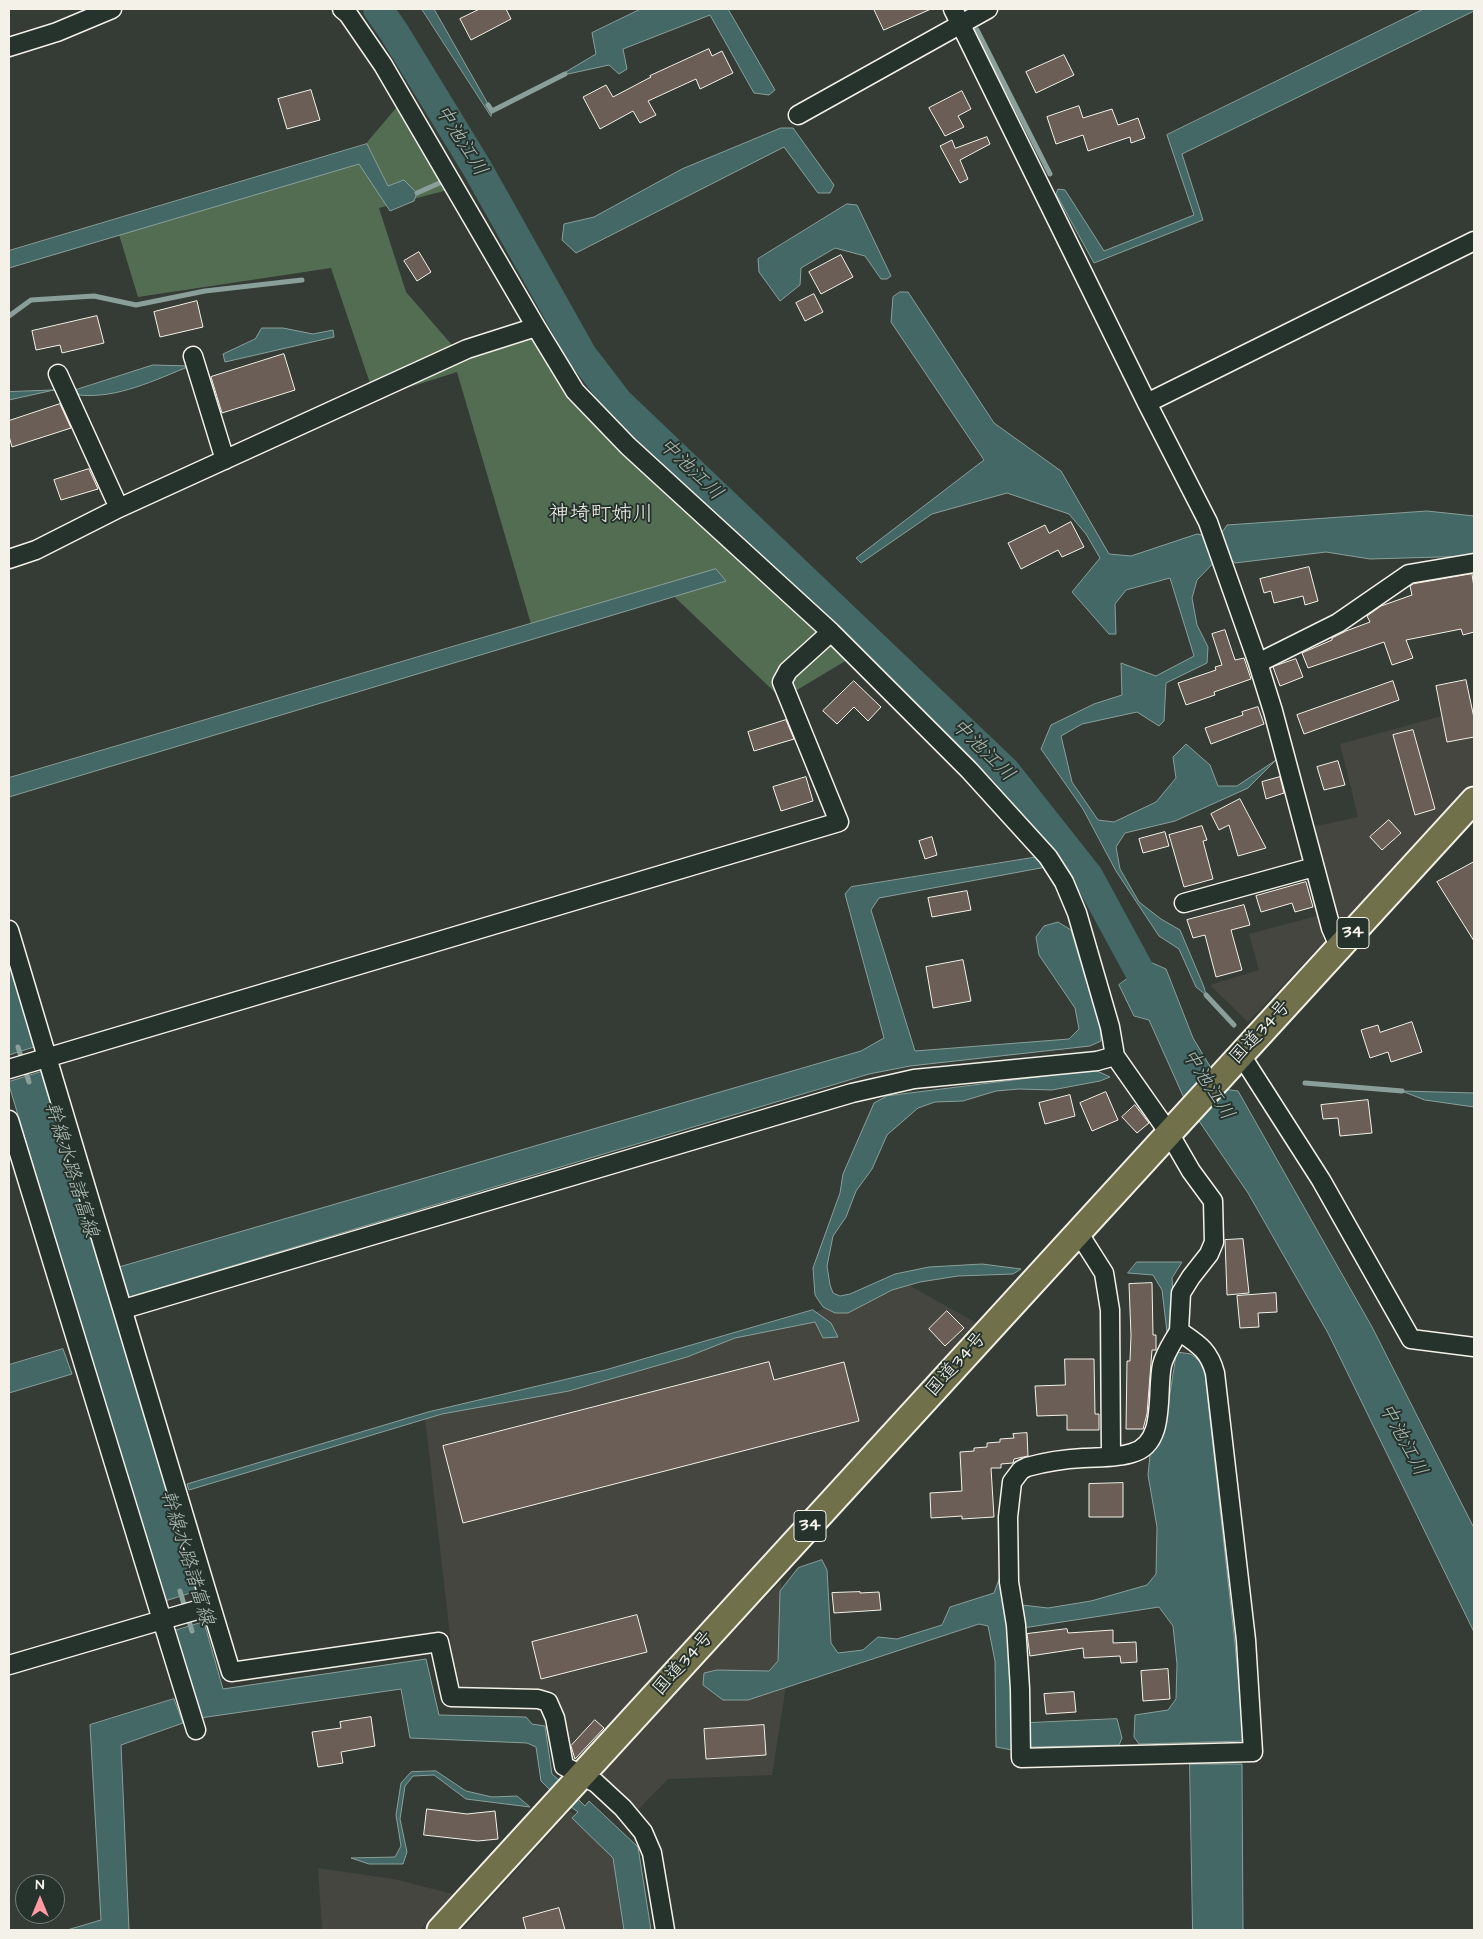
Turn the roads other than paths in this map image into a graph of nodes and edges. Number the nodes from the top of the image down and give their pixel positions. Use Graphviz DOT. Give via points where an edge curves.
graph roads {
  1 [pos="112,9"];
  2 [pos="342,9"];
  3 [pos="988,9"];
  4 [pos="957,16"];
  5 [pos="9,47"];
  6 [pos="798,115"];
  7 [pos="1474,241"];
  8 [pos="536,327"];
  9 [pos="194,356"];
  10 [pos="58,374"];
  11 [pos="1146,402"];
  12 [pos="225,460"];
  13 [pos="120,508"];
  14 [pos="9,559"];
  15 [pos="1474,563"];
  16 [pos="830,632"];
  17 [pos="1258,663"];
  18 [pos="1474,800"];
  19 [pos="1314,867"];
  20 [pos="1184,903"];
  21 [pos="9,930"];
  22 [pos="1340,948"];
  23 [pos="1115,1056"];
  24 [pos="1236,1060"];
  25 [pos="25,1064"];
  26 [pos="9,1120"];
  27 [pos="1174,1127"];
  28 [pos="1078,1232"];
  29 [pos="124,1309"];
  30 [pos="1179,1331"];
  31 [pos="1474,1348"];
  32 [pos="1111,1456"];
  33 [pos="205,1608"];
  34 [pos="168,1618"];
  35 [pos="9,1666"];
  36 [pos="196,1730"];
  37 [pos="581,1777"];
  38 [pos="440,1930"];
  39 [pos="664,1930"];
  1 -- 5 [label="street" via="57,32"];
  2 -- 8 [label="street" via="383,65"];
  3 -- 4 [label="street"];
  4 -- 6 [label="street"];
  4 -- 11 [label="street"];
  7 -- 11 [label="street"];
  8 -- 12 [label="street" via="467,349"];
  8 -- 16 [label="street" via="575,391 628,446"];
  9 -- 12 [label="street"];
  10 -- 13 [label="street"];
  11 -- 17 [label="street" via="1208,522"];
  12 -- 13 [label="street"];
  13 -- 14 [label="street" via="36,550"];
  15 -- 17 [label="street" via="1409,574 1338,623"];
  16 -- 23 [label="street" via="968,770 1048,857 1064,882 1077,913 1110,1027"];
  16 -- 25 [label="street" via="788,671 782,682 839,822"];
  17 -- 19 [label="street"];
  18 -- 22 [label="highway, 国道34号 / 34"];
  19 -- 20 [label="street"];
  19 -- 22 [label="street"];
  21 -- 25 [label="street"];
  22 -- 24 [label="highway, 国道34号 / 34"];
  23 -- 27 [label="street"];
  23 -- 29 [label="street" via="914,1079 852,1094"];
  24 -- 27 [label="highway, 国道34号 / 34"];
  24 -- 31 [label="street" via="1322,1180 1411,1339"];
  25 -- 29 [label="street"];
  26 -- 34 [label="street"];
  27 -- 28 [label="highway, 国道34号 / 34"];
  27 -- 30 [label="street" via="1191,1171 1212,1201 1214,1242 1181,1293"];
  28 -- 32 [label="street" via="1104,1273 1110,1310"];
  28 -- 37 [label="highway, 国道34号 / 34"];
  29 -- 33 [label="street"];
  30 -- 32 [label="street" via="1162,1366 1155,1431 1147,1445 1134,1453"];
  30 -- 32 [label="street" via="1207,1353 1215,1373 1246,1640 1253,1752 1021,1758 1016,1625 1009,1573 1008,1517 1012,1482 1021,1470 1043,1463"];
  33 -- 34 [label="street"];
  33 -- 37 [label="street" via="231,1672 439,1642 451,1698 538,1699 548,1702 555,1718 564,1766"];
  34 -- 35 [label="street"];
  34 -- 36 [label="street"];
  37 -- 38 [label="highway, 国道34号 / 34"];
  37 -- 39 [label="street" via="596,1783 643,1832 652,1853"];
}
